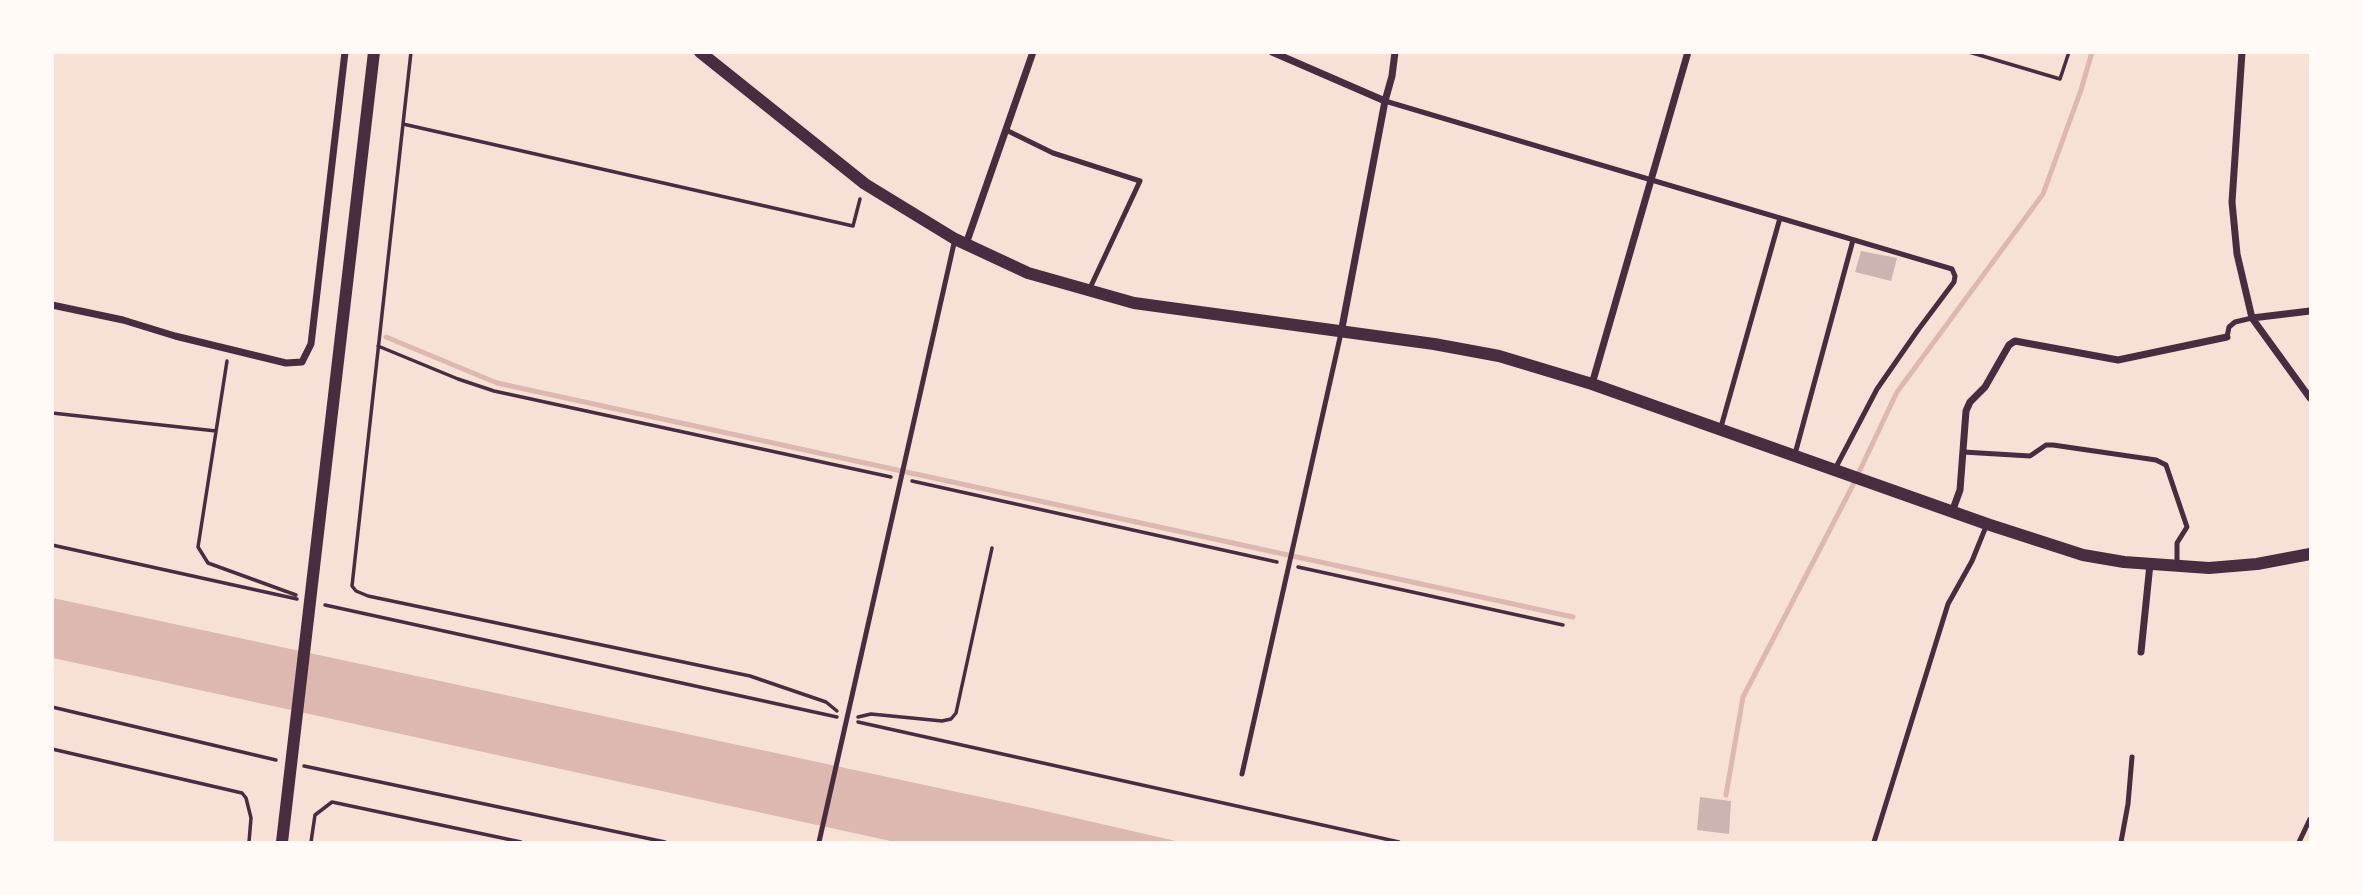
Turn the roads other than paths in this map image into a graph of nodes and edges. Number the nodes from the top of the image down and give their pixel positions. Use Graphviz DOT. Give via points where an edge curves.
graph roads {
  1 [pos="345,52"];
  2 [pos="374,52"];
  3 [pos="700,52"];
  4 [pos="1033,52"];
  5 [pos="1272,52"];
  6 [pos="1395,52"];
  7 [pos="1688,52"];
  8 [pos="2242,52"];
  9 [pos="1385,101"];
  10 [pos="1006,130"];
  11 [pos="1650,180"];
  12 [pos="1780,218"];
  13 [pos="1853,240"];
  14 [pos="960,242"];
  15 [pos="1088,291"];
  16 [pos="52,304"];
  17 [pos="2311,311"];
  18 [pos="2252,318"];
  19 [pos="1341,333"];
  20 [pos="2227,337"];
  21 [pos="1592,384"];
  22 [pos="2311,398"];
  23 [pos="1720,428"];
  24 [pos="1963,452"];
  25 [pos="1794,454"];
  26 [pos="1835,468"];
  27 [pos="1952,512"];
  28 [pos="1987,524"];
  29 [pos="2311,554"];
  30 [pos="2150,565"];
  31 [pos="2177,567"];
  32 [pos="2141,652"];
  33 [pos="2132,757"];
  34 [pos="1242,774"];
  35 [pos="2311,819"];
  36 [pos="282,842"];
  37 [pos="819,842"];
  38 [pos="1874,842"];
  39 [pos="2121,842"];
  40 [pos="2299,842"];
  1 -- 16 [label="street" via="310,344 302,362 286,363"];
  2 -- 36 [label="street"];
  3 -- 14 [label="street" via="865,184"];
  4 -- 10 [label="street"];
  5 -- 9 [label="street"];
  6 -- 9 [label="street"];
  7 -- 11 [label="street"];
  8 -- 18 [label="street" via="2232,202 2237,254"];
  9 -- 11 [label="lane"];
  9 -- 19 [label="street"];
  10 -- 14 [label="street"];
  10 -- 15 [label="lane" via="1053,153 1140,181"];
  11 -- 12 [label="lane"];
  11 -- 21 [label="street"];
  12 -- 13 [label="lane"];
  12 -- 23 [label="lane"];
  13 -- 25 [label="lane"];
  13 -- 26 [label="lane" via="1952,269 1955,276 1877,388"];
  14 -- 15 [label="street" via="1028,272"];
  14 -- 37 [label="lane"];
  15 -- 19 [label="street" via="1134,303"];
  17 -- 18 [label="street"];
  18 -- 20 [label="lane" via="2235,322"];
  18 -- 22 [label="street"];
  19 -- 21 [label="street" via="1499,356"];
  19 -- 34 [label="lane"];
  20 -- 24 [label="street" via="2118,360 2015,341 1970,402"];
  21 -- 23 [label="street"];
  23 -- 25 [label="street"];
  24 -- 27 [label="street" via="1960,490"];
  24 -- 31 [label="lane" via="2030,456 2053,445 2156,460 2166,466 2187,527 2177,544"];
  25 -- 26 [label="street"];
  26 -- 27 [label="street"];
  27 -- 28 [label="street"];
  28 -- 30 [label="street" via="2083,555"];
  28 -- 38 [label="lane" via="1948,604"];
  29 -- 31 [label="street" via="2257,564"];
  30 -- 31 [label="street"];
  30 -- 32 [label="street"];
  33 -- 39 [label="lane"];
  35 -- 40 [label="lane"];
}
